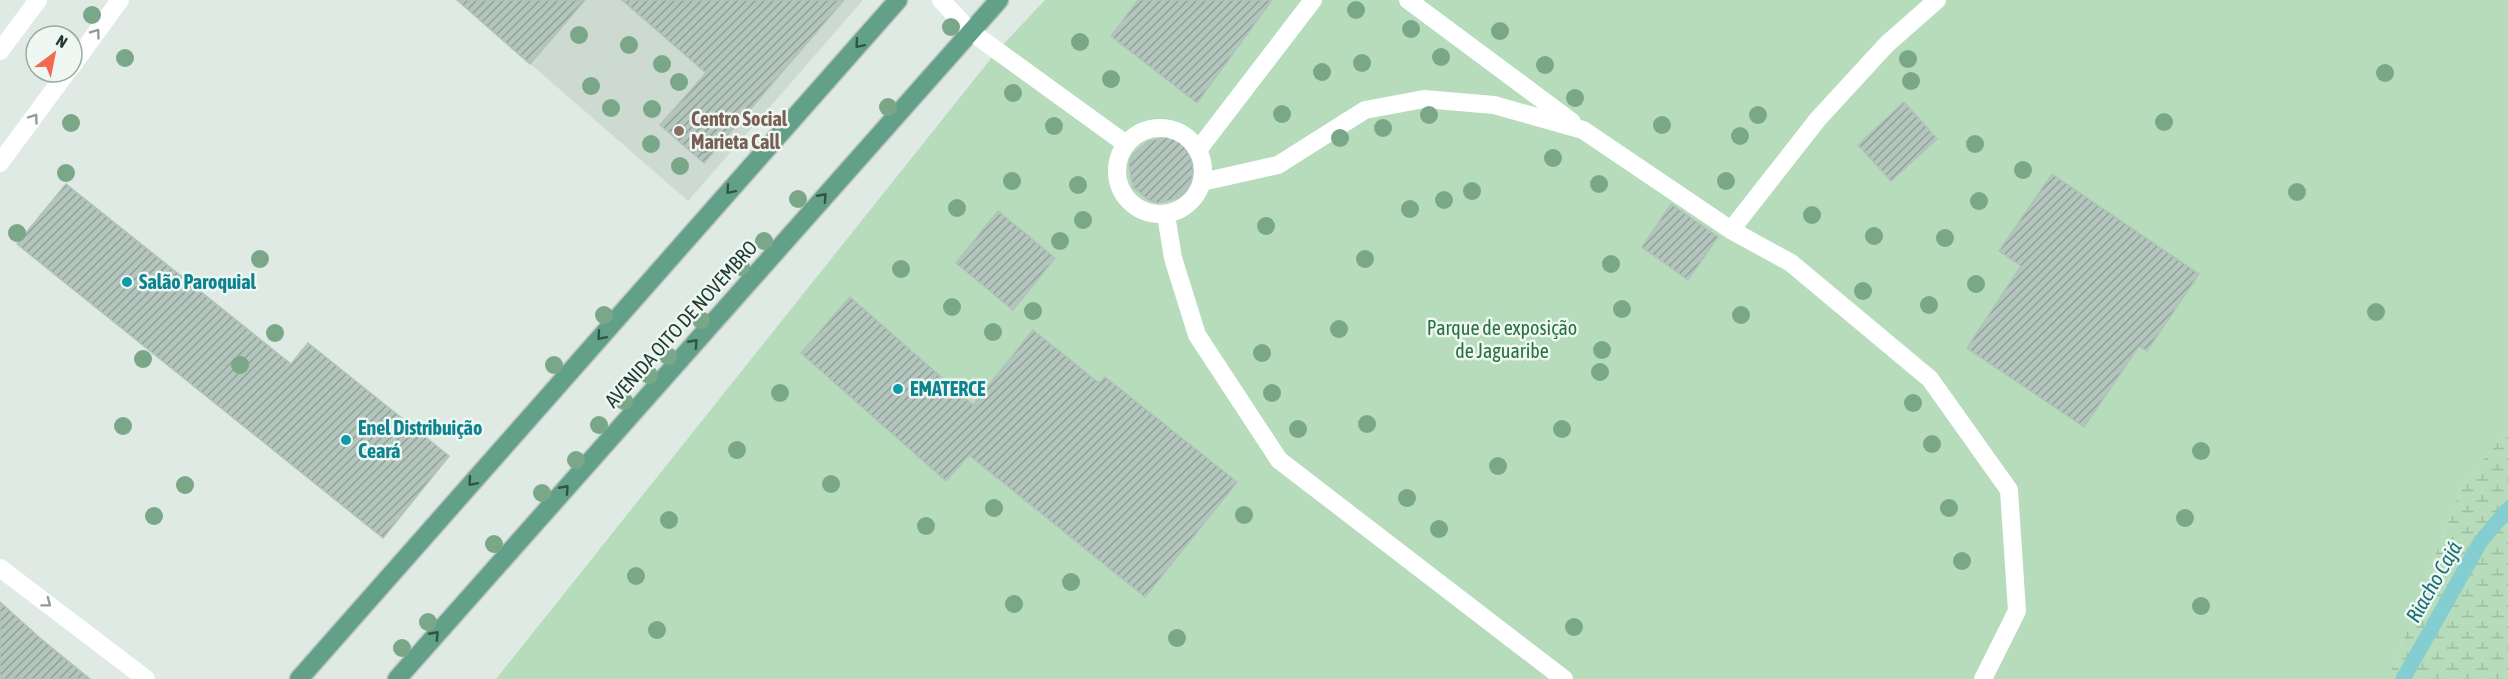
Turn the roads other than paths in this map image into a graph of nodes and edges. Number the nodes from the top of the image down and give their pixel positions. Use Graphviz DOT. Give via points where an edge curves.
graph roads {
  1 [pos="38,0"];
  2 [pos="120,0"];
  3 [pos="898,0"];
  4 [pos="941,0"];
  5 [pos="999,0"];
  6 [pos="1313,0"];
  7 [pos="1408,0"];
  8 [pos="1937,0"];
  9 [pos="970,31"];
  10 [pos="84,50"];
  11 [pos="0,51"];
  12 [pos="57,84"];
  13 [pos="1583,130"];
  14 [pos="1126,144"];
  15 [pos="1198,150"];
  16 [pos="4,151"];
  17 [pos="1202,182"];
  18 [pos="1166,215"];
  19 [pos="1731,230"];
  20 [pos="0,568"];
  21 [pos="146,679"];
  22 [pos="298,679"];
  23 [pos="397,679"];
  24 [pos="1564,679"];
  25 [pos="1983,679"];
  1 -- 11 [label="street"];
  10 -- 2 [label="street, one-way"];
  3 -- 22 [label="main road, one-way"];
  4 -- 9 [label="street"];
  5 -- 9 [label="main road, AVENIDA OITO DE NOVEMBRO"];
  6 -- 15 [label="street"];
  7 -- 13 [label="street"];
  8 -- 19 [label="street" via="1887,44 1818,119"];
  9 -- 14 [label="street"];
  23 -- 9 [label="main road, AVENIDA OITO DE NOVEMBRO, one-way"];
  16 -- 12 [label="street, one-way"];
  13 -- 17 [label="street" via="1494,105 1424,99 1365,110 1278,165"];
  13 -- 19 [label="street"];
  14 -- 15 [label="street" via="1139,133 1155,128 1172,129"];
  14 -- 18 [label="street" via="1118,159 1116,176 1121,192 1132,205 1148,213"];
  15 -- 17 [label="street"];
  17 -- 18 [label="street" via="1195,197"];
  18 -- 24 [label="street" via="1173,258 1197,335 1279,460"];
  19 -- 25 [label="street" via="1791,263 1930,379 2009,490 2017,611"];
  20 -- 21 [label="street, one-way"];
}
